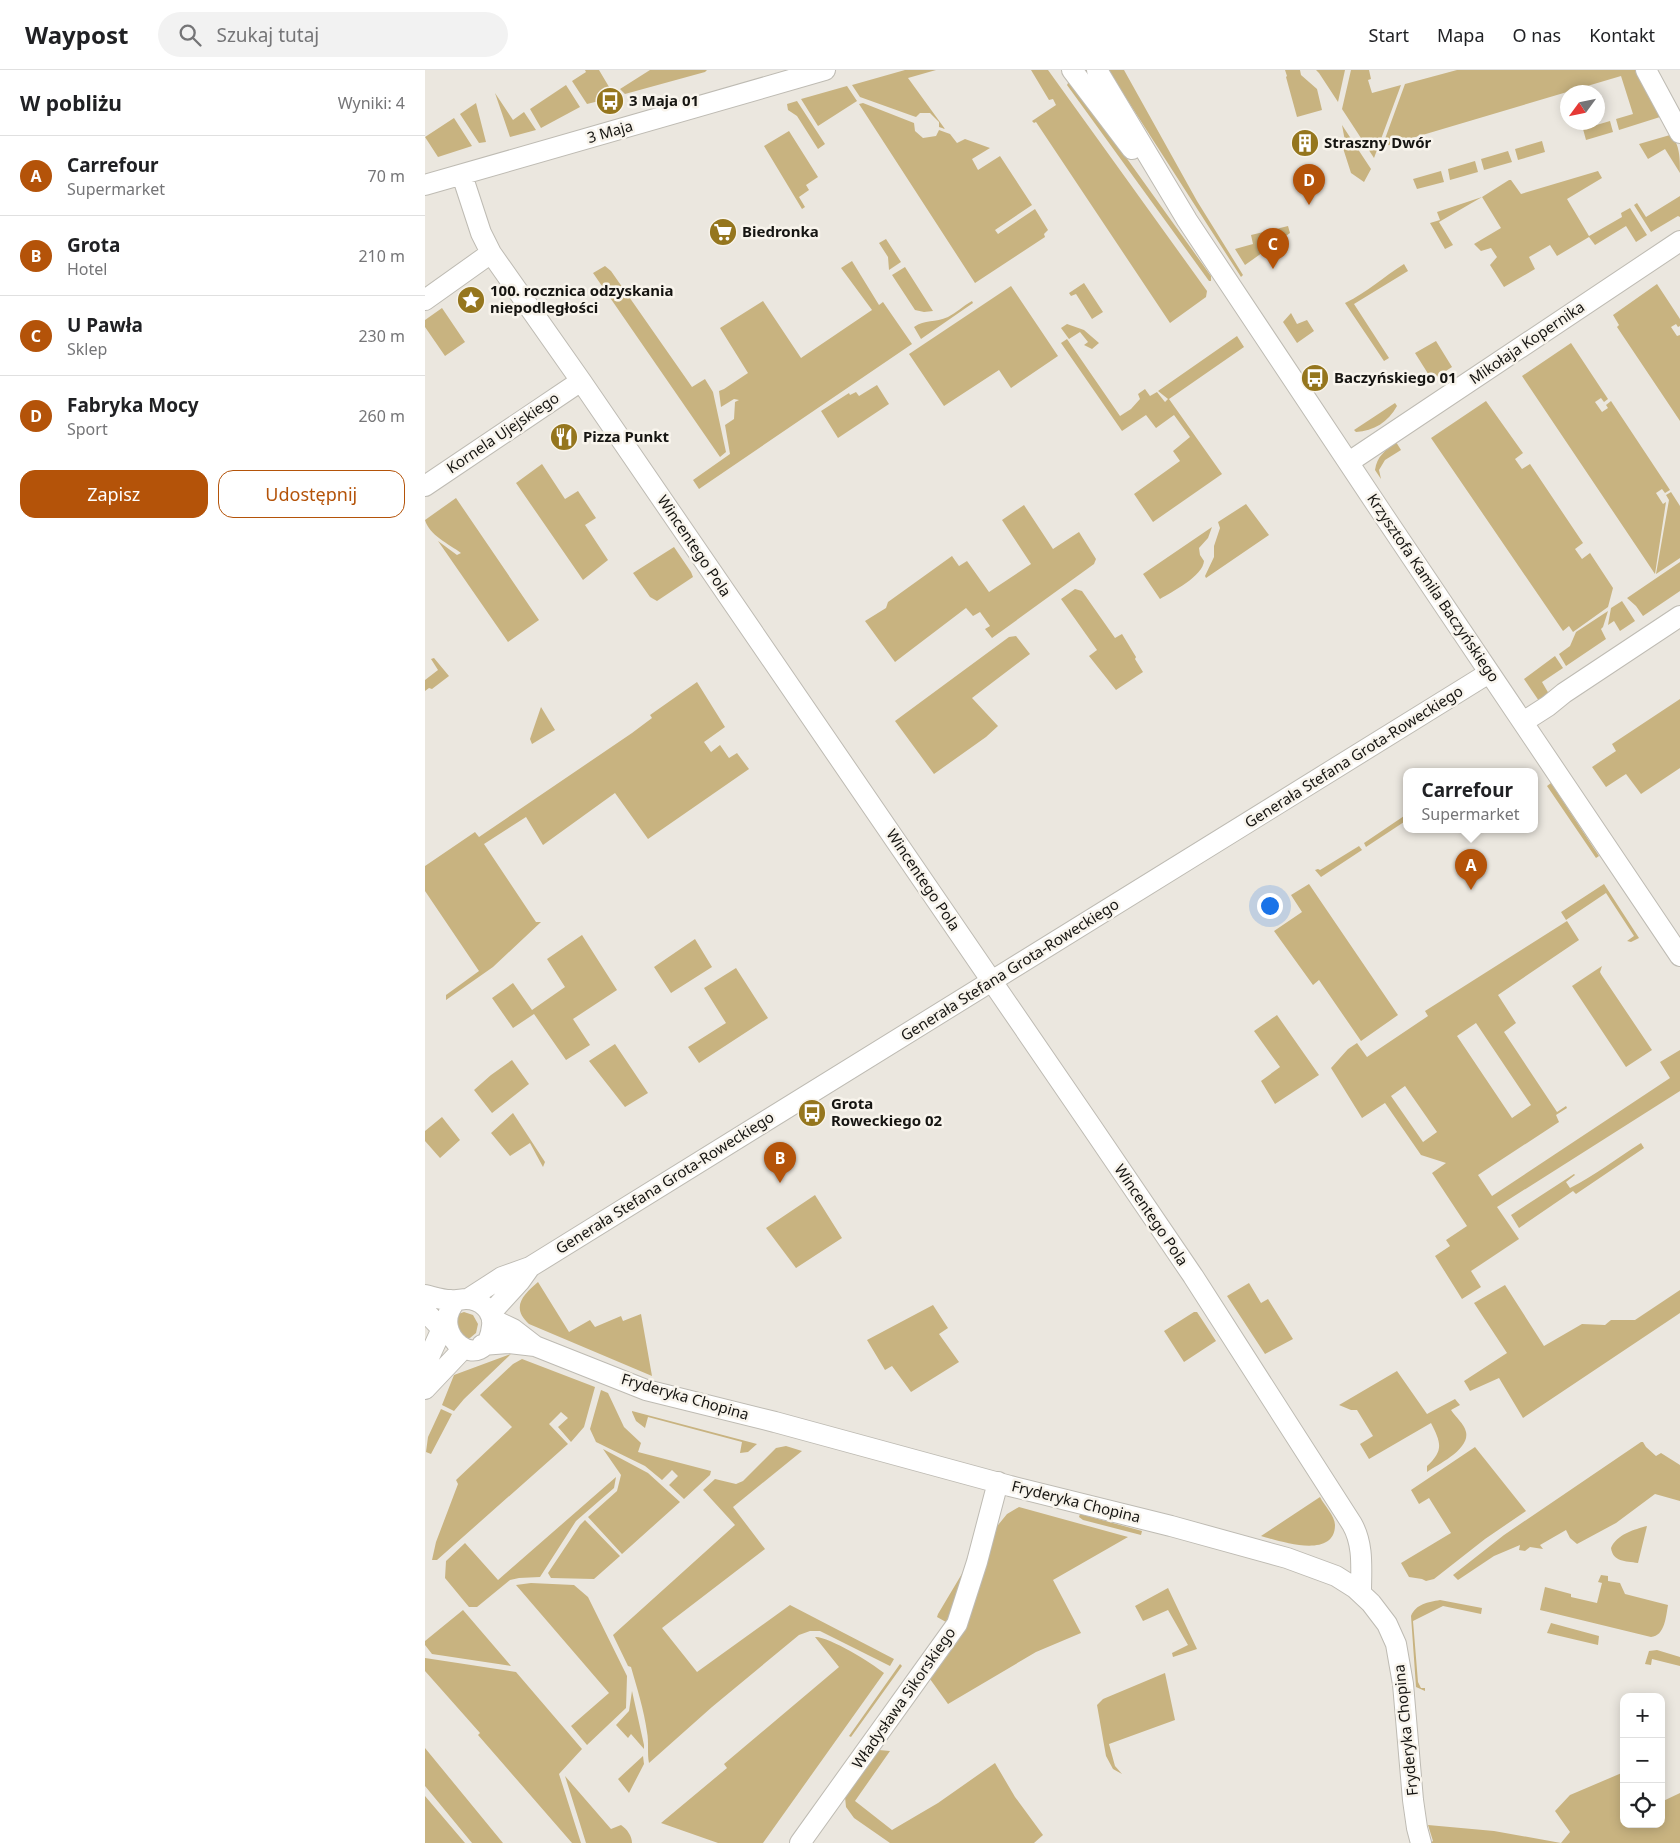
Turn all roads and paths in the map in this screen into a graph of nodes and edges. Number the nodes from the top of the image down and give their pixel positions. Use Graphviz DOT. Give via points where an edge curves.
graph roads {
  1 [pos="825,70"];
  2 [pos="1072,70"];
  3 [pos="1097,70"];
  4 [pos="1646,70"];
  5 [pos="1680,132"];
  6 [pos="462,175"];
  7 [pos="425,185"];
  8 [pos="1187,220"];
  9 [pos="1680,241"];
  10 [pos="491,253"];
  11 [pos="425,300"];
  12 [pos="581,381"];
  13 [pos="1349,462"];
  14 [pos="425,486"];
  15 [pos="1680,616"];
  16 [pos="1489,673"];
  17 [pos="1523,722"];
  18 [pos="1680,956"];
  19 [pos="992,982"];
  20 [pos="530,1267"];
  21 [pos="425,1295"];
  22 [pos="462,1300"];
  23 [pos="425,1311"];
  24 [pos="491,1317"];
  25 [pos="440,1329"];
  26 [pos="482,1346"];
  27 [pos="535,1346"];
  28 [pos="462,1350"];
  29 [pos="425,1366"];
  30 [pos="425,1389"];
  31 [pos="997,1482"];
  32 [pos="1361,1593"];
  33 [pos="800,1843"];
  34 [pos="1421,1843"];
  1 -- 6 [label="street, 3 Maja"];
  2 -- 8 [label="street, Krzysztofa Kamila Baczyńskiego"];
  3 -- 8 [label="street, Krzysztofa Kamila Baczyńskiego"];
  4 -- 5 [label="street"];
  6 -- 7 [label="street, 3 Maja"];
  6 -- 10 [label="street, Wincentego Pola" via="481,234"];
  8 -- 13 [label="street, Krzysztofa Kamila Baczyńskiego"];
  9 -- 13 [label="street, Mikołaja Kopernika"];
  10 -- 11 [label="street"];
  10 -- 12 [label="street, Wincentego Pola"];
  12 -- 14 [label="street, Kornela Ujejskiego"];
  12 -- 19 [label="street, Wincentego Pola"];
  13 -- 16 [label="street, Krzysztofa Kamila Baczyńskiego"];
  15 -- 17 [label="street"];
  16 -- 17 [label="street, Krzysztofa Kamila Baczyńskiego"];
  16 -- 19 [label="street, Generała Stefana Grota-Roweckiego"];
  17 -- 18 [label="street, Krzysztofa Kamila Baczyńskiego"];
  19 -- 20 [label="street, Generała Stefana Grota-Roweckiego"];
  19 -- 32 [label="street, Wincentego Pola" via="1193,1276 1352,1524 1361,1548"];
  20 -- 22 [label="street" via="502,1277"];
  20 -- 24 [label="street"];
  21 -- 22 [label="street" via="443,1300"];
  22 -- 24 [label="street" via="480,1302"];
  22 -- 25 [label="street" via="449,1305 443,1312"];
  23 -- 25 [label="street"];
  24 -- 26 [label="street" via="489,1338"];
  24 -- 27 [label="street"];
  25 -- 28 [label="street" via="447,1343"];
  25 -- 29 [label="street"];
  26 -- 27 [label="street" via="508,1343"];
  26 -- 28 [label="street"];
  27 -- 31 [label="street, Fryderyka Chopina" via="646,1390"];
  28 -- 30 [label="street"];
  31 -- 32 [label="street, Fryderyka Chopina" via="1287,1558 1336,1576"];
  31 -- 33 [label="street, Władysława Sikorskiego" via="957,1624"];
  32 -- 34 [label="street, Fryderyka Chopina" via="1387,1624 1398,1652 1413,1800"];
}
